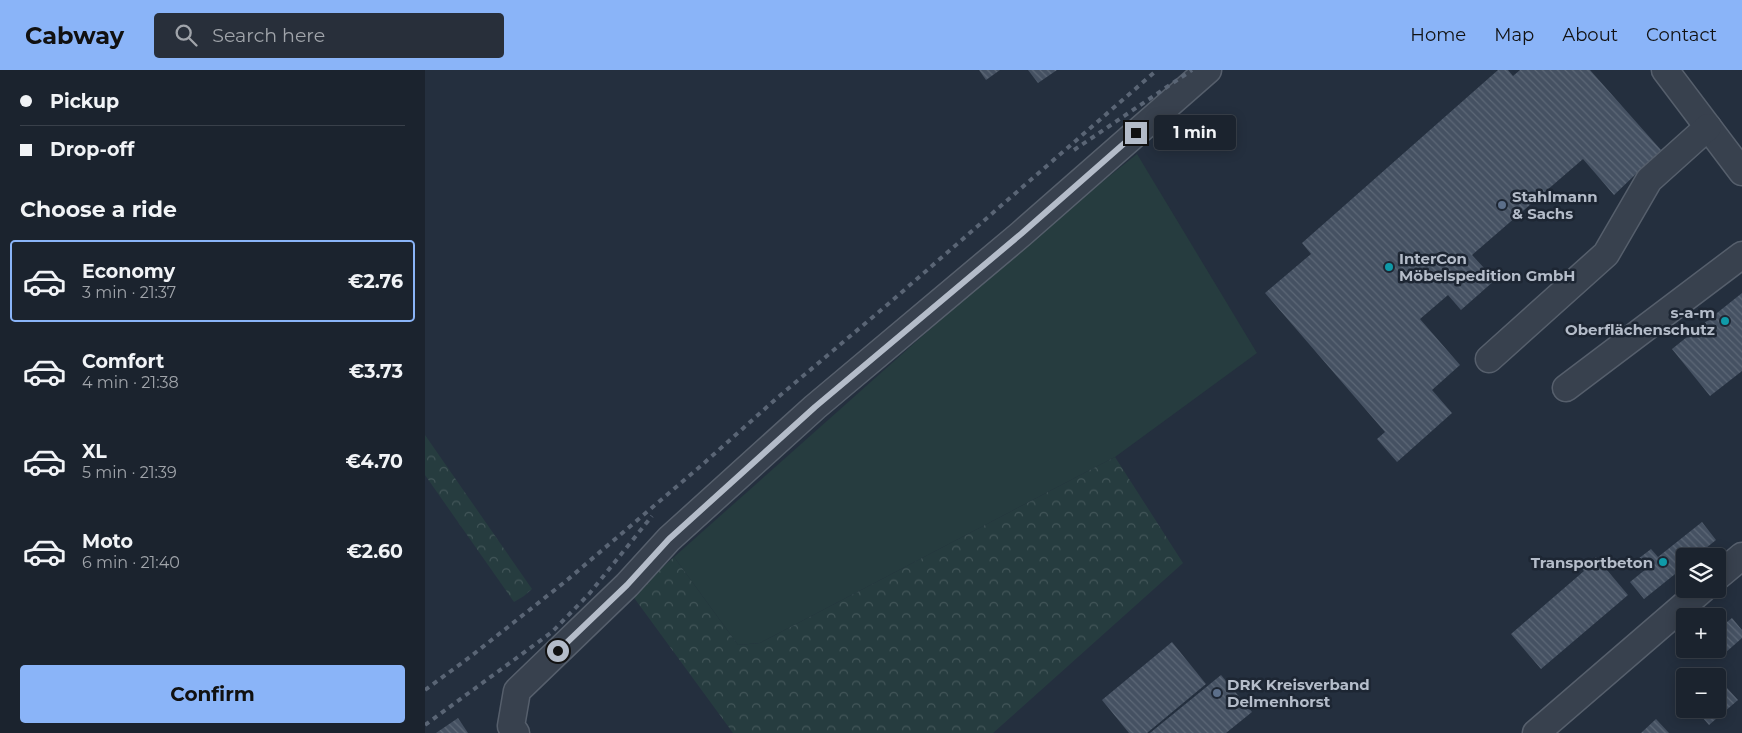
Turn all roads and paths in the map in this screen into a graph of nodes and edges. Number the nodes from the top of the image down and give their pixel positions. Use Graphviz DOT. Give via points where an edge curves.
graph roads {
  1 [pos="1208,70"];
  2 [pos="1665,70"];
  3 [pos="1708,127"];
  4 [pos="1742,172"];
  5 [pos="1742,255"];
  6 [pos="1489,359"];
  7 [pos="1566,388"];
  8 [pos="1742,556"];
  9 [pos="1726,569"];
  10 [pos="1693,598"];
  11 [pos="516,733"];
  12 [pos="1536,733"];
  1 -- 11 [label="street" via="1021,234 815,407 669,539 627,585 517,691 511,726"];
  2 -- 3 [label="street"];
  3 -- 4 [label="street"];
  3 -- 6 [label="street" via="1649,180 1606,254"];
  5 -- 7 [label="street"];
  8 -- 9 [label="street"];
  10 -- 12 [label="street"];
}
